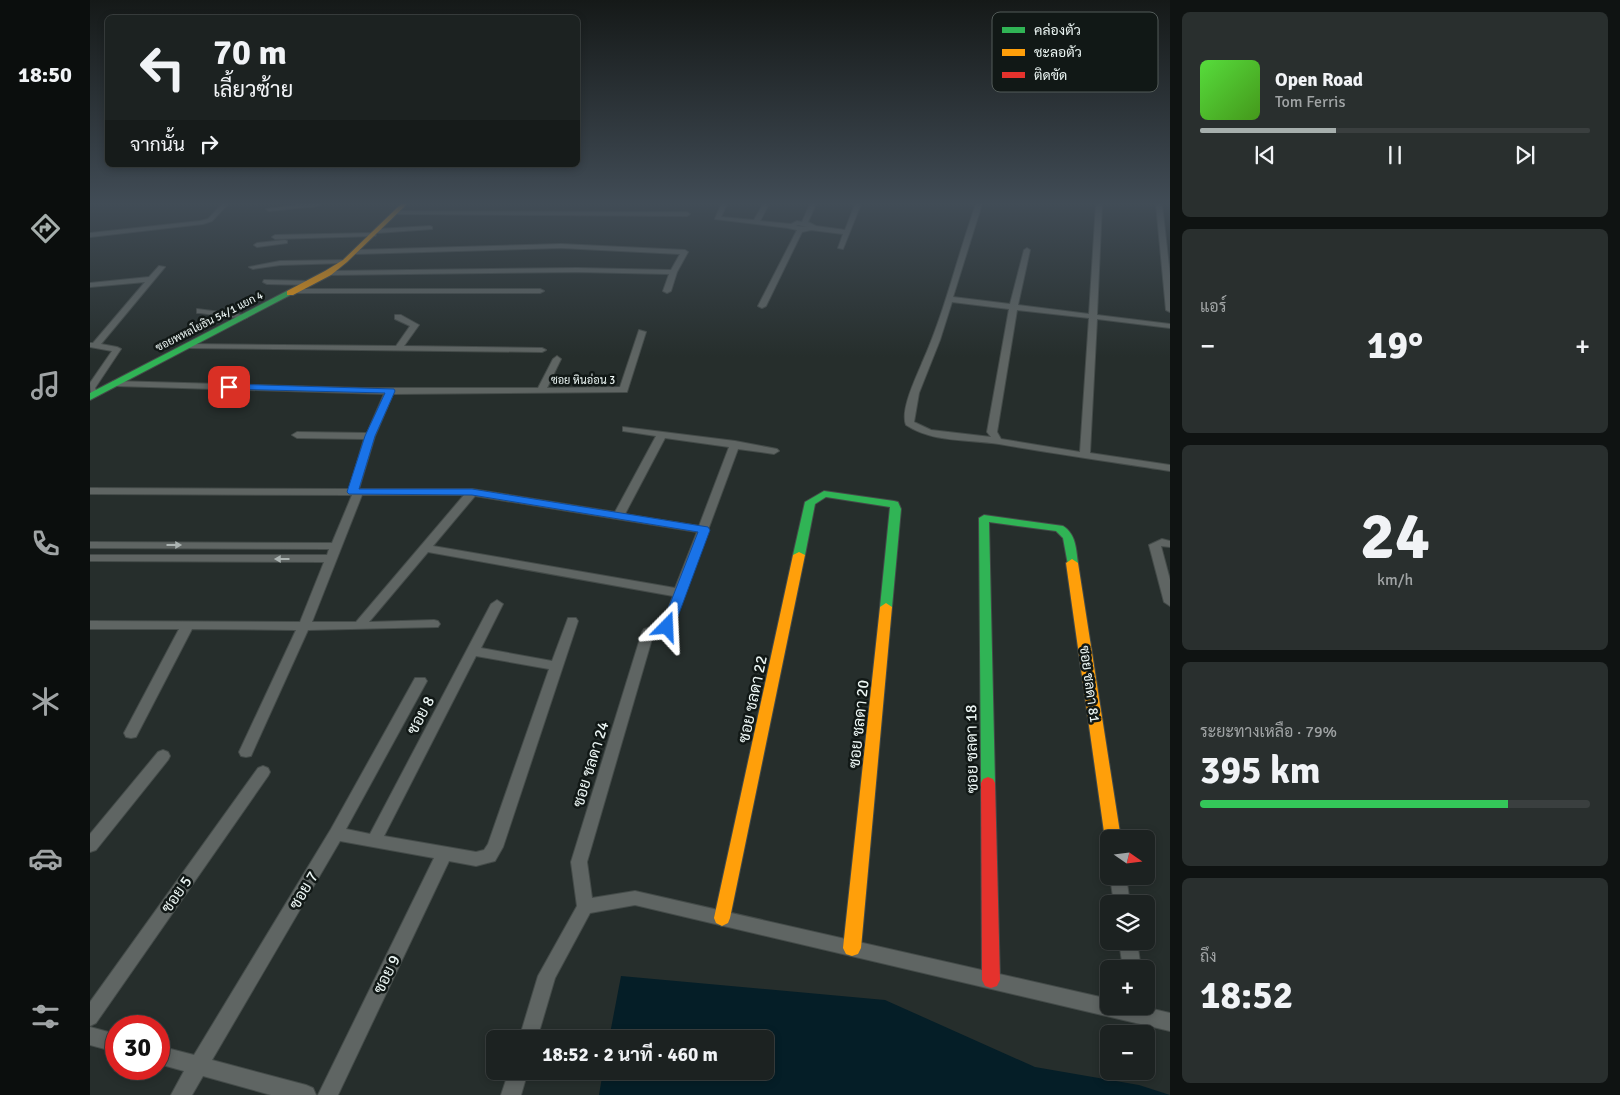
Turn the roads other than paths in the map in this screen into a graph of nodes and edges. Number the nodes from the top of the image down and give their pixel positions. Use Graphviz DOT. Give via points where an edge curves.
graph roads {
  1 [pos="351,255"];
  2 [pos="683,255"];
  3 [pos="788,255"];
  4 [pos="963,255"];
  5 [pos="1026,255"];
  6 [pos="1096,255"];
  7 [pos="1164,255"];
  8 [pos="345,261"];
  9 [pos="161,267"];
  10 [pos="253,267"];
  11 [pos="673,272"];
  12 [pos="328,273"];
  13 [pos="151,279"];
  14 [pos="268,282"];
  15 [pos="311,283"];
  16 [pos="90,285"];
  17 [pos="295,291"];
  18 [pos="540,291"];
  19 [pos="667,292"];
  20 [pos="949,299"];
  21 [pos="762,306"];
  22 [pos="1013,308"];
  23 [pos="1170,310"];
  24 [pos="200,311"];
  25 [pos="244,317"];
  26 [pos="398,317"];
  27 [pos="1092,317"];
  28 [pos="1170,326"];
  29 [pos="642,332"];
  30 [pos="93,345"];
  31 [pos="188,346"];
  32 [pos="398,349"];
  33 [pos="542,350"];
  34 [pos="557,359"];
  35 [pos="116,383"];
  36 [pos="390,391"];
  37 [pos="541,391"];
  38 [pos="91,392"];
  39 [pos="626,429"];
  40 [pos="662,434"];
  41 [pos="297,435"];
  42 [pos="370,436"];
  43 [pos="997,440"];
  44 [pos="735,444"];
  45 [pos="774,451"];
  46 [pos="1085,456"];
  47 [pos="1170,468"];
  48 [pos="90,491"];
  49 [pos="355,492"];
  50 [pos="472,492"];
  51 [pos="894,504"];
  52 [pos="618,516"];
  53 [pos="704,530"];
  54 [pos="1065,530"];
  55 [pos="1170,544"];
  56 [pos="90,545"];
  57 [pos="150,545"];
  58 [pos="336,546"];
  59 [pos="426,548"];
  60 [pos="90,558"];
  61 [pos="141,558"];
  62 [pos="331,559"];
  63 [pos="680,593"];
  64 [pos="1170,602"];
  65 [pos="497,604"];
  66 [pos="572,622"];
  67 [pos="434,624"];
  68 [pos="90,625"];
  69 [pos="188,626"];
  70 [pos="304,626"];
  71 [pos="359,626"];
  72 [pos="667,627"];
  73 [pos="648,632"];
  74 [pos="473,650"];
  75 [pos="557,666"];
  76 [pos="420,681"];
  77 [pos="131,733"];
  78 [pos="246,752"];
  79 [pos="163,756"];
  80 [pos="263,772"];
  81 [pos="1112,830"];
  82 [pos="336,834"];
  83 [pos="374,841"];
  84 [pos="90,845"];
  85 [pos="444,854"];
  86 [pos="585,907"];
  87 [pos="722,918"];
  88 [pos="852,948"];
  89 [pos="991,980"];
  90 [pos="1100,1002"];
  91 [pos="1151,1015"];
  92 [pos="90,1017"];
  93 [pos="1170,1022"];
  94 [pos="531,1030"];
  95 [pos="90,1036"];
  96 [pos="105,1040"];
  97 [pos="170,1058"];
  98 [pos="198,1066"];
  99 [pos="515,1080"];
  100 [pos="181,1095"];
  101 [pos="306,1095"];
  102 [pos="328,1095"];
  103 [pos="511,1095"];
  1 -- 8 [label="street, ซอยพหลโยธิน 54/1 แยก 4"];
  2 -- 11 [label="street"];
  3 -- 21 [label="street"];
  4 -- 20 [label="street"];
  5 -- 22 [label="street"];
  6 -- 27 [label="street"];
  7 -- 23 [label="street"];
  8 -- 10 [label="street"];
  8 -- 12 [label="street, ซอยพหลโยธิน 54/1 แยก 4"];
  9 -- 13 [label="street"];
  11 -- 12 [label="street"];
  11 -- 19 [label="street"];
  12 -- 15 [label="street, ซอยพหลโยธิน 54/1 แยก 4"];
  13 -- 16 [label="street"];
  13 -- 30 [label="street"];
  14 -- 15 [label="street"];
  15 -- 17 [label="street, ซอยพหลโยธิน 54/1 แยก 4"];
  17 -- 18 [label="street"];
  17 -- 25 [label="street, ซอยพหลโยธิน 54/1 แยก 4"];
  20 -- 22 [label="street"];
  20 -- 43 [label="street" via="912,403 909,423 923,432"];
  22 -- 27 [label="street"];
  22 -- 43 [label="street" via="992,432"];
  24 -- 25 [label="street"];
  25 -- 31 [label="street, ซอยพหลโยธิน 54/1 แยก 4"];
  26 -- 32 [label="street" via="415,325"];
  27 -- 28 [label="street"];
  27 -- 46 [label="street"];
  29 -- 37 [label="street, ซอย หินอ่อน 3" via="624,390"];
  30 -- 38 [label="street" via="117,349"];
  31 -- 32 [label="street"];
  31 -- 35 [label="street, ซอยพหลโยธิน 54/1 แยก 4"];
  32 -- 33 [label="street"];
  34 -- 37 [label="street"];
  35 -- 36 [label="street"];
  35 -- 38 [label="street, ซอยพหลโยธิน 54/1 แยก 4"];
  36 -- 37 [label="street"];
  36 -- 42 [label="street"];
  39 -- 40 [label="street"];
  40 -- 44 [label="street"];
  40 -- 52 [label="street"];
  41 -- 42 [label="street"];
  42 -- 49 [label="street"];
  43 -- 46 [label="street"];
  44 -- 45 [label="street"];
  44 -- 53 [label="street"];
  46 -- 47 [label="street"];
  48 -- 49 [label="street"];
  49 -- 50 [label="street"];
  49 -- 58 [label="street"];
  50 -- 52 [label="street"];
  50 -- 59 [label="street"];
  51 -- 87 [label="street, ซอย ชลดา 22" via="824,494 809,505"];
  51 -- 88 [label="street, ซอย ชลดา 20"];
  52 -- 53 [label="street"];
  53 -- 63 [label="street"];
  54 -- 81 [label="street, ซอย ชลดา 81"];
  54 -- 89 [label="street, ซอย ชลดา 18" via="984,518"];
  55 -- 64 [label="street" via="1162,542 1155,545"];
  56 -- 57 [label="street"];
  57 -- 58 [label="street, one-way"];
  57 -- 61 [label="street"];
  58 -- 62 [label="street"];
  59 -- 63 [label="street"];
  59 -- 71 [label="street"];
  60 -- 61 [label="street"];
  62 -- 61 [label="street, one-way"];
  62 -- 70 [label="street"];
  63 -- 72 [label="street"];
  65 -- 74 [label="street, ซอย 8"];
  66 -- 75 [label="street"];
  67 -- 71 [label="street"];
  68 -- 69 [label="street"];
  69 -- 70 [label="street"];
  69 -- 77 [label="street"];
  70 -- 71 [label="street"];
  70 -- 78 [label="street"];
  73 -- 86 [label="street, ซอย ชลดา 24" via="579,862"];
  74 -- 75 [label="street"];
  74 -- 83 [label="street, ซอย 8"];
  75 -- 85 [label="street" via="495,847 489,856 476,859"];
  76 -- 82 [label="street, ซอย 7"];
  79 -- 84 [label="street"];
  80 -- 92 [label="street, ซอย 5"];
  82 -- 83 [label="street"];
  82 -- 98 [label="street, ซอย 7"];
  83 -- 85 [label="street"];
  85 -- 102 [label="street, ซอย 9"];
  86 -- 87 [label="street" via="636,898"];
  86 -- 94 [label="street" via="547,976"];
  87 -- 88 [label="street"];
  88 -- 89 [label="street"];
  89 -- 90 [label="street"];
  91 -- 93 [label="street"];
  95 -- 96 [label="street"];
  97 -- 98 [label="street"];
  98 -- 100 [label="street, ซอย 7"];
  98 -- 101 [label="street"];
  99 -- 103 [label="street"];
}
